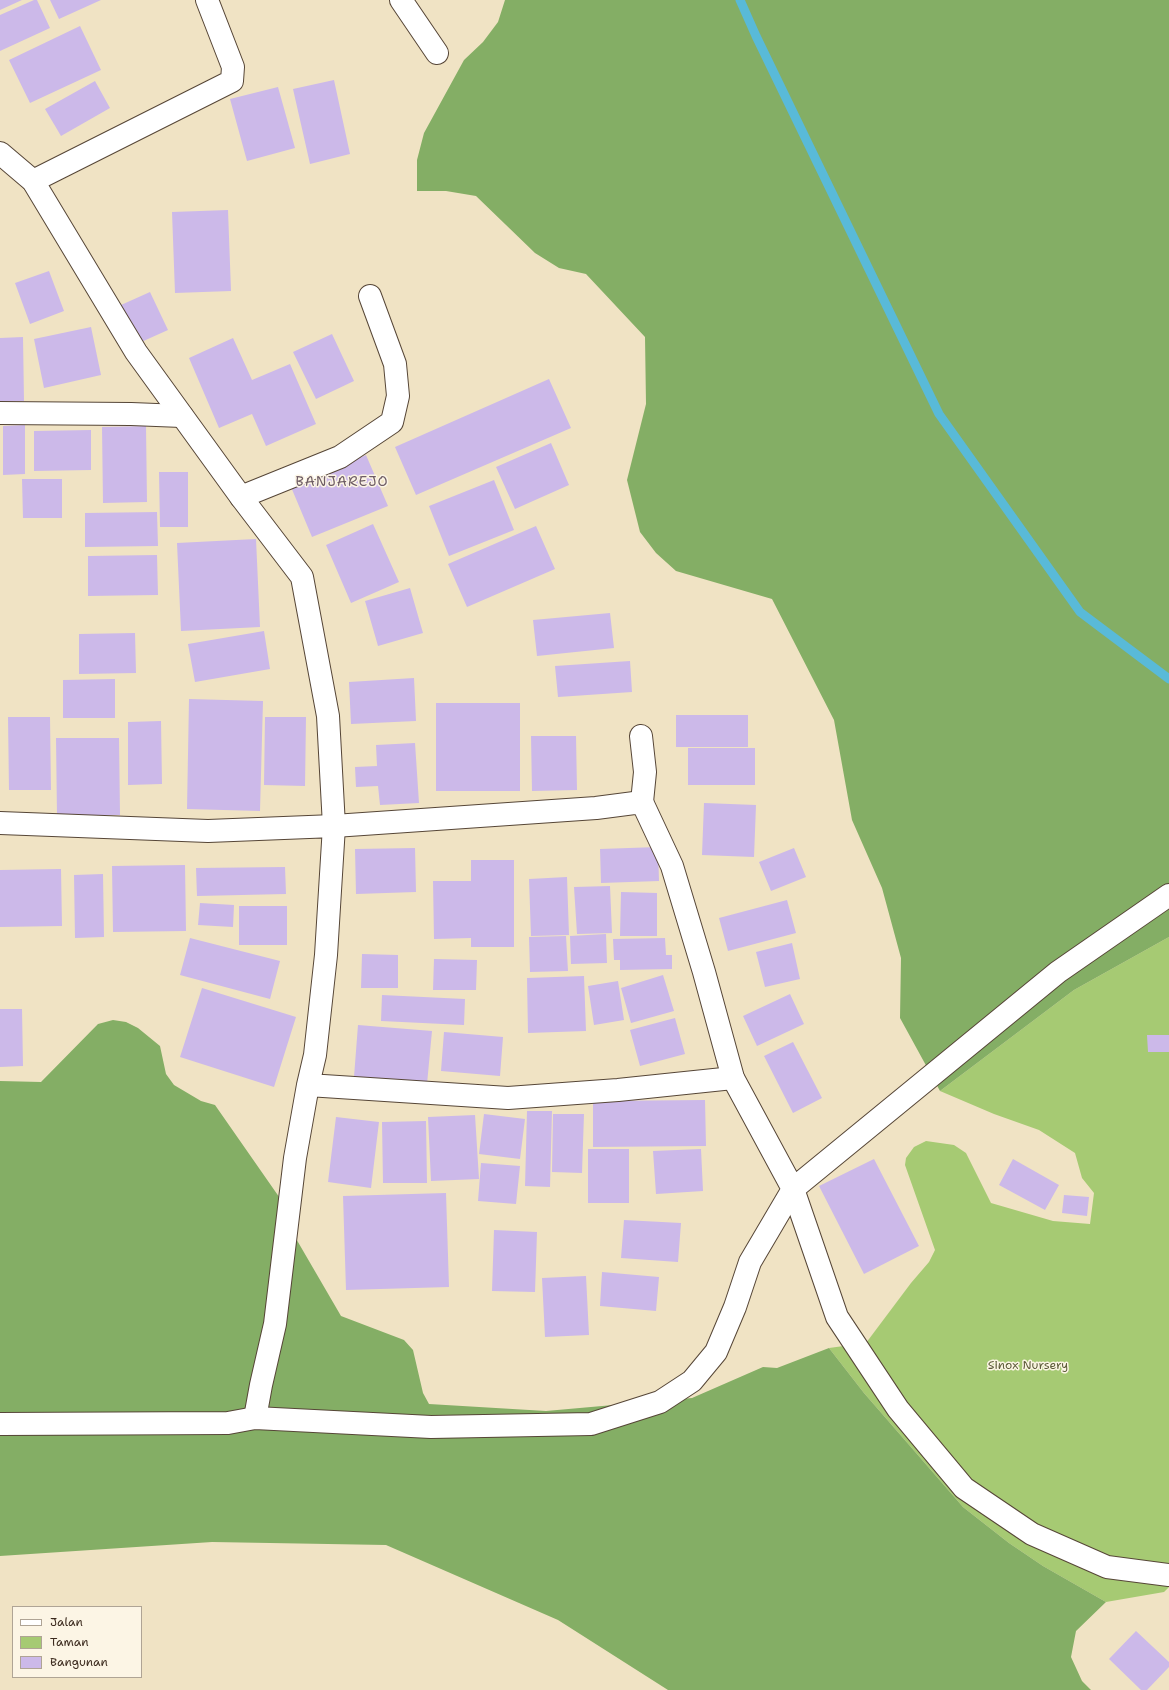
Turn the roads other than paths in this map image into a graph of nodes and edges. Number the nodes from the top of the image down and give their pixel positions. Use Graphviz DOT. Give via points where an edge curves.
graph roads {
  1 [pos="207,0"];
  2 [pos="400,0"];
  3 [pos="437,53"];
  4 [pos="0,153"];
  5 [pos="33,181"];
  6 [pos="370,296"];
  7 [pos="0,413"];
  8 [pos="182,416"];
  9 [pos="241,497"];
  10 [pos="641,736"];
  11 [pos="642,802"];
  12 [pos="0,823"];
  13 [pos="334,826"];
  14 [pos="1169,895"];
  15 [pos="732,1078"];
  16 [pos="308,1085"];
  17 [pos="793,1189"];
  18 [pos="255,1418"];
  19 [pos="0,1424"];
  20 [pos="1169,1575"];
  1 -- 5 [label="street" via="233,67 232,82"];
  2 -- 3 [label="street"];
  4 -- 5 [label="street"];
  5 -- 8 [label="street" via="136,352"];
  6 -- 9 [label="street" via="395,364 398,396 392,422 340,457"];
  7 -- 8 [label="street"];
  8 -- 9 [label="street"];
  9 -- 13 [label="street" via="302,577 328,716"];
  10 -- 11 [label="street" via="645,772"];
  11 -- 13 [label="street" via="596,808"];
  11 -- 15 [label="street" via="672,866"];
  12 -- 13 [label="street" via="208,831"];
  13 -- 16 [label="street" via="326,955 315,1055"];
  14 -- 17 [label="street" via="1058,972"];
  15 -- 16 [label="street" via="508,1098"];
  15 -- 17 [label="street"];
  16 -- 18 [label="street" via="295,1158 275,1324"];
  17 -- 18 [label="street" via="750,1262 716,1352 692,1380 660,1402 591,1424 431,1427"];
  17 -- 20 [label="street" via="837,1317 898,1409 964,1488 1032,1534 1107,1567"];
  18 -- 19 [label="street" via="228,1423"];
}
